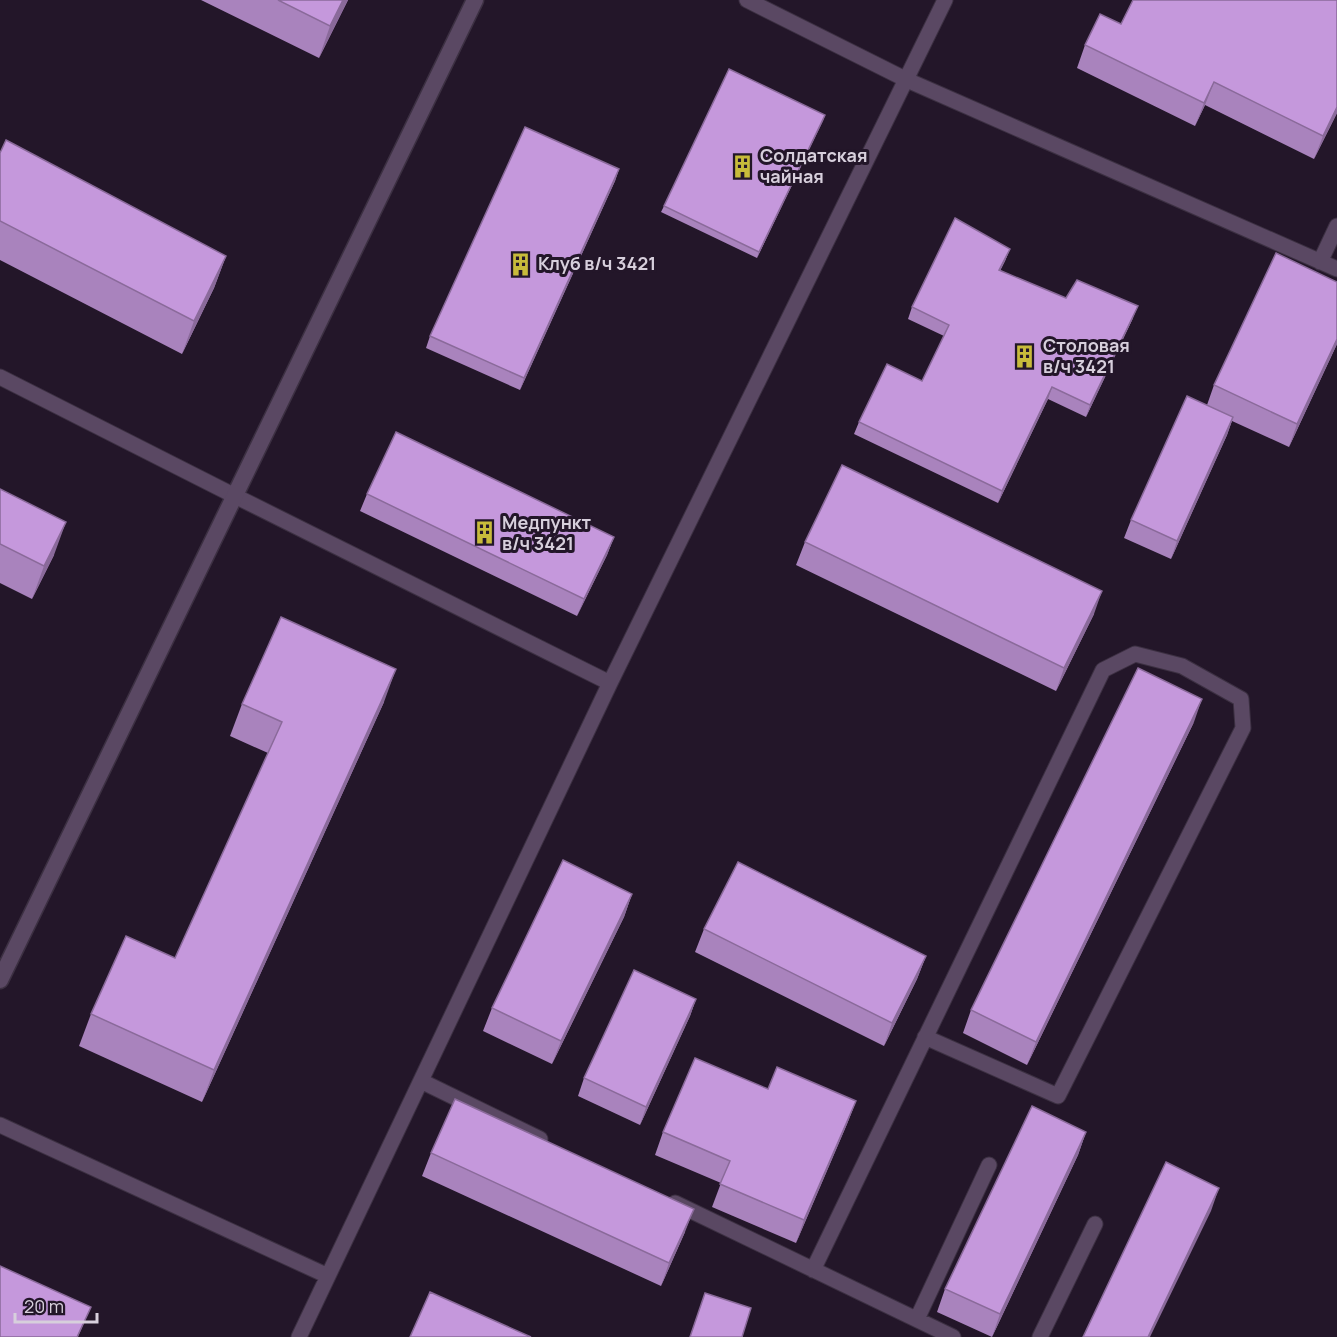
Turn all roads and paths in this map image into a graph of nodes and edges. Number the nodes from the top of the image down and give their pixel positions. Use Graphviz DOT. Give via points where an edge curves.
graph roads {
  1 [pos="476,0"];
  2 [pos="747,0"];
  3 [pos="945,0"];
  4 [pos="907,80"];
  5 [pos="1337,226"];
  6 [pos="1320,262"];
  7 [pos="1337,269"];
  8 [pos="0,377"];
  9 [pos="235,496"];
  10 [pos="610,683"];
  11 [pos="0,980"];
  12 [pos="925,1037"];
  13 [pos="421,1082"];
  14 [pos="0,1125"];
  15 [pos="548,1143"];
  16 [pos="989,1165"];
  17 [pos="664,1198"];
  18 [pos="1095,1224"];
  19 [pos="813,1270"];
  20 [pos="328,1276"];
  21 [pos="916,1319"];
  22 [pos="299,1337"];
  23 [pos="953,1337"];
  24 [pos="1040,1337"];
  1 -- 9 [label="street"];
  2 -- 4 [label="lane"];
  3 -- 4 [label="lane"];
  4 -- 6 [label="lane"];
  4 -- 10 [label="lane"];
  5 -- 6 [label="lane"];
  6 -- 7 [label="lane"];
  8 -- 9 [label="lane"];
  9 -- 10 [label="lane"];
  9 -- 11 [label="street"];
  10 -- 13 [label="lane"];
  12 -- 12 [label="lane" via="1103,670 1135,654 1182,666 1241,699 1243,728 1058,1096"];
  12 -- 19 [label="lane"];
  13 -- 15 [label="lane"];
  13 -- 20 [label="lane"];
  14 -- 20 [label="lane"];
  16 -- 21 [label="lane"];
  17 -- 19 [label="lane"];
  18 -- 24 [label="lane"];
  19 -- 21 [label="lane"];
  20 -- 22 [label="lane"];
  21 -- 23 [label="lane"];
}
